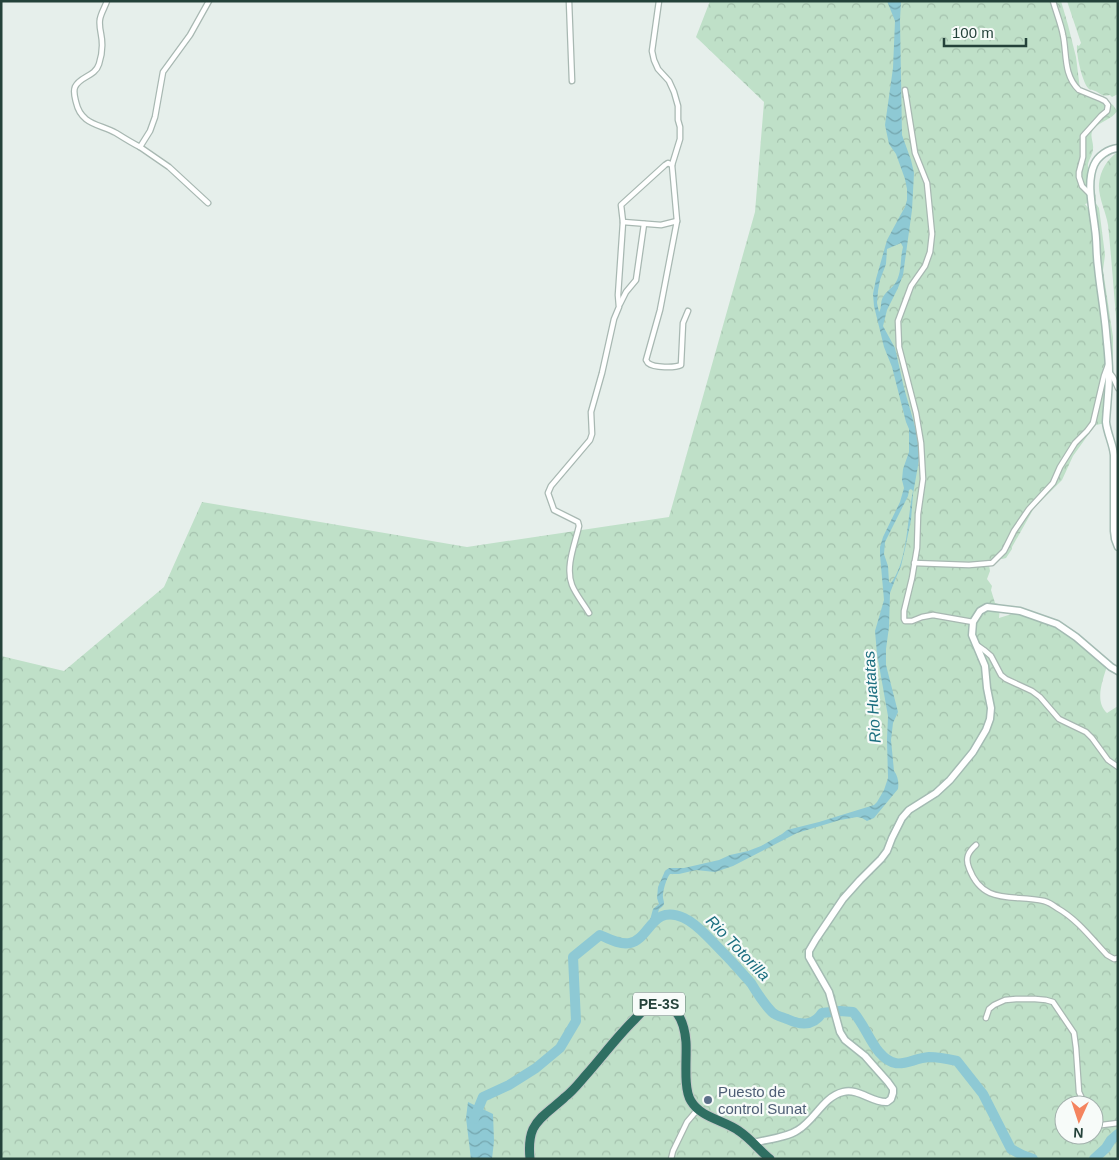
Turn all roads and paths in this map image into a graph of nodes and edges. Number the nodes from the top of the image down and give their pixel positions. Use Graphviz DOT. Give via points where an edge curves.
graph roads {
  1 [pos="107,1"];
  2 [pos="209,1"];
  3 [pos="569,1"];
  4 [pos="660,1"];
  5 [pos="1053,1"];
  6 [pos="572,81"];
  7 [pos="905,90"];
  8 [pos="140,147"];
  9 [pos="1118,148"];
  10 [pos="672,164"];
  11 [pos="1091,195"];
  12 [pos="208,203"];
  13 [pos="677,221"];
  14 [pos="623,222"];
  15 [pos="644,224"];
  16 [pos="619,307"];
  17 [pos="688,311"];
  18 [pos="1108,364"];
  19 [pos="1109,372"];
  20 [pos="1118,388"];
  21 [pos="1118,546"];
  22 [pos="914,563"];
  23 [pos="589,613"];
  24 [pos="973,622"];
  25 [pos="975,644"];
  26 [pos="1118,671"];
  27 [pos="1118,767"];
  28 [pos="976,845"];
  29 [pos="1118,958"];
  30 [pos="986,1018"];
  31 [pos="1080,1095"];
  32 [pos="698,1109"];
  33 [pos="1118,1123"];
  34 [pos="1104,1125"];
  35 [pos="753,1143"];
  36 [pos="530,1159"];
  37 [pos="672,1159"];
  38 [pos="770,1159"];
  1 -- 8 [label="street" via="99,23 102,53 98,68 75,86 78,110 92,124"];
  2 -- 8 [label="street" via="164,72 150,131"];
  3 -- 6 [label="street"];
  4 -- 10 [label="street" via="652,51 658,69 669,81 677,100 680,139"];
  5 -- 11 [label="street" via="1063,35 1064,56 1076,88 1105,101 1108,106 1083,136 1079,177"];
  7 -- 22 [label="street" via="915,153 927,183 932,234 925,266 911,286 898,322 899,347 916,413 922,454 923,479"];
  8 -- 12 [label="street" via="169,167"];
  9 -- 11 [label="street" via="1102,154 1097,160 1091,178"];
  10 -- 13 [label="street"];
  10 -- 14 [label="street" via="665,165 621,204"];
  11 -- 18 [label="street"];
  13 -- 15 [label="street" via="661,225"];
  13 -- 17 [label="street" via="647,362 672,367 681,365 682,334"];
  14 -- 15 [label="street"];
  14 -- 16 [label="street"];
  15 -- 16 [label="street" via="636,280"];
  16 -- 23 [label="street" via="591,412 590,440 548,493 554,510 578,522 570,574 572,585"];
  18 -- 19 [label="street"];
  18 -- 22 [label="street" via="1093,423 1075,443 1053,483 1028,509 1004,551 992,563"];
  19 -- 20 [label="street"];
  19 -- 21 [label="street" via="1106,422 1114,455 1114,531"];
  22 -- 24 [label="street" via="904,620 912,621 933,614"];
  24 -- 25 [label="street"];
  24 -- 26 [label="street" via="980,610 987,607 1046,619 1076,636"];
  25 -- 27 [label="street" via="991,656 1001,675 1040,697 1059,719 1086,732 1108,760"];
  25 -- 35 [label="street" via="985,666 991,708 986,730 950,780 902,818 887,851 849,891 809,951 809,957 829,992 840,1032 888,1082 893,1089 891,1099 883,1102 857,1092 842,1092 798,1130"];
  28 -- 29 [label="street" via="967,856 968,864 977,884 988,893 1045,901 1070,916 1107,955"];
  30 -- 31 [label="street" via="989,1009 1004,1000 1053,1002 1074,1033"];
  32 -- 35 [label="highway" via="737,1129"];
  32 -- 36 [label="highway, PE-3S" via="688,1096 684,1026 669,1006 654,1005 614,1040 575,1089 534,1127 530,1138"];
  32 -- 37 [label="street" via="687,1122"];
  33 -- 34 [label="street"];
  35 -- 38 [label="highway"];
}
